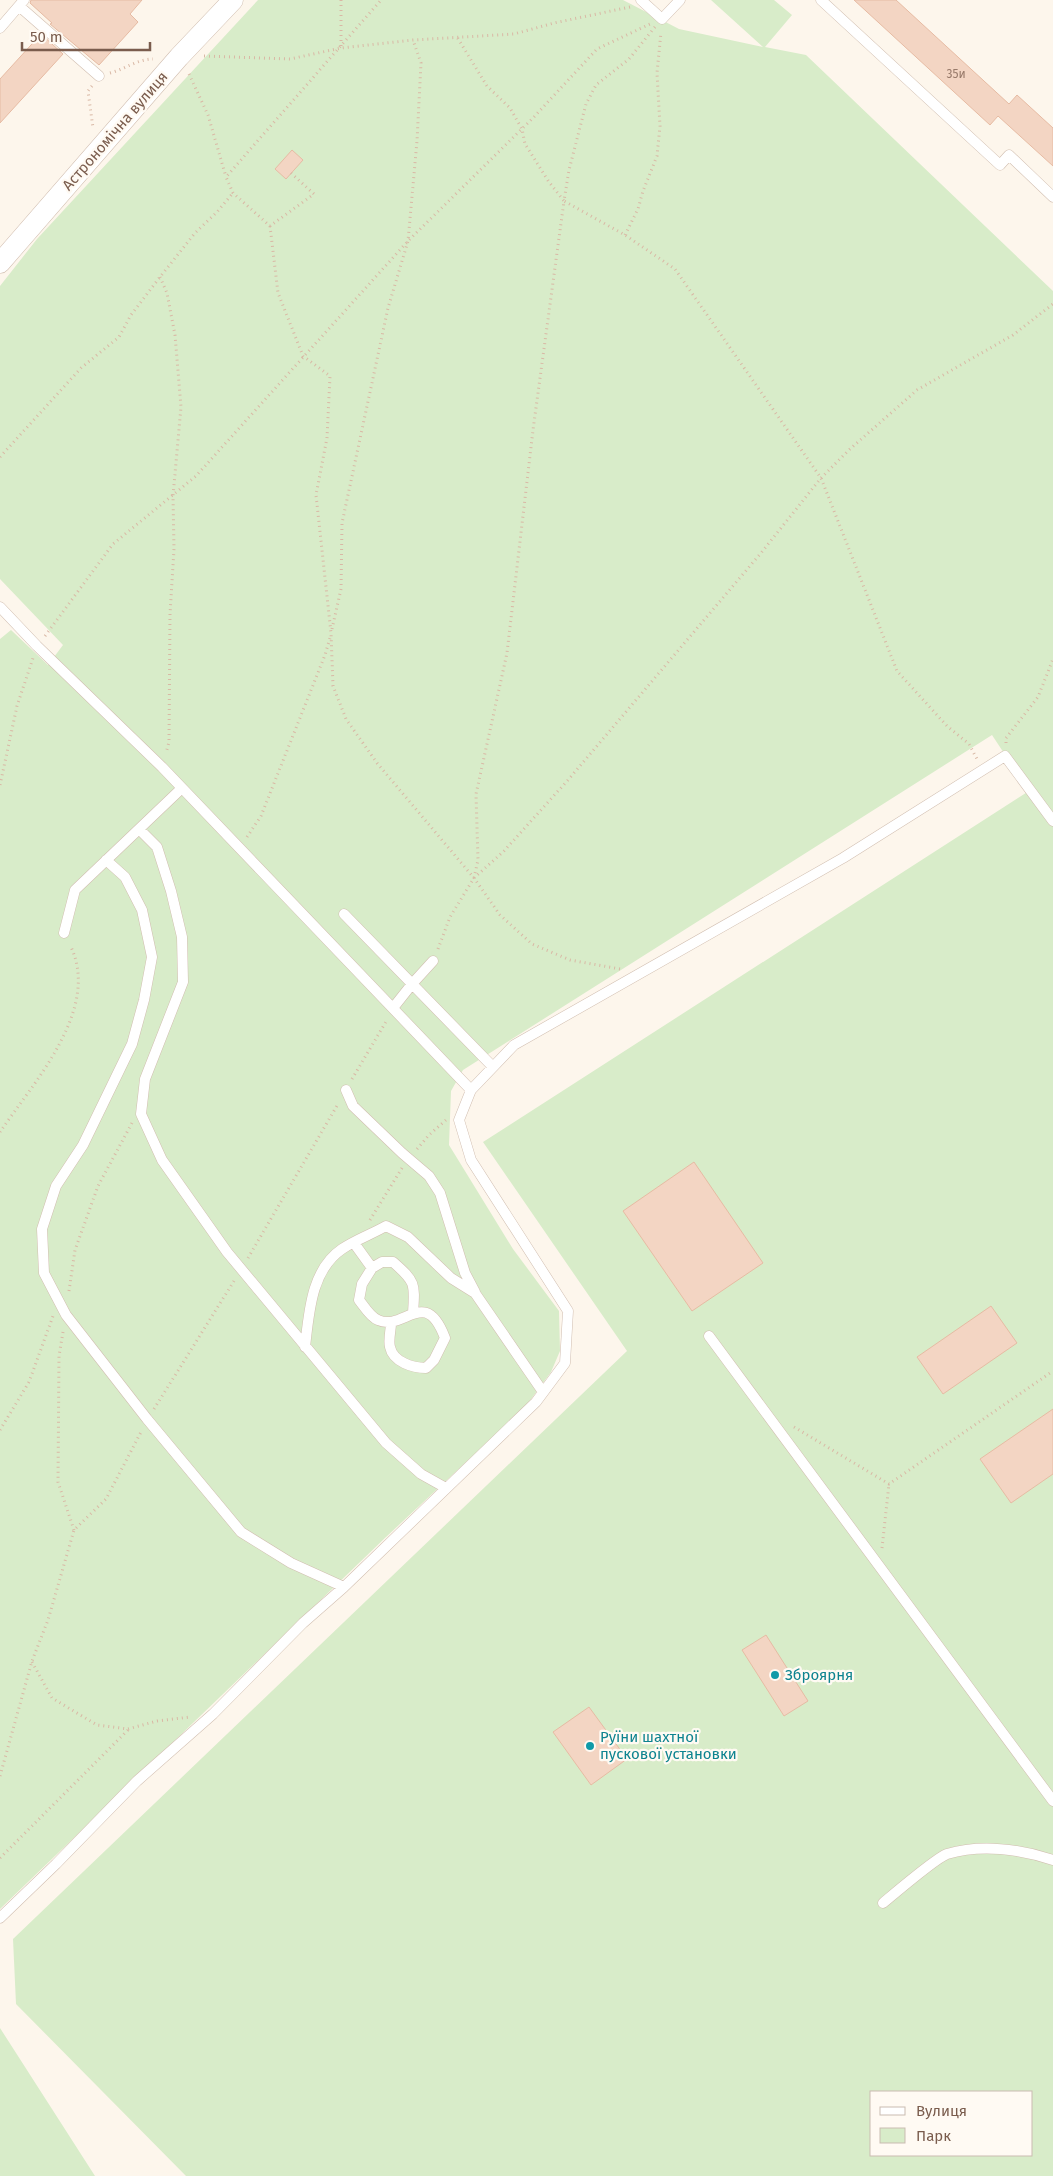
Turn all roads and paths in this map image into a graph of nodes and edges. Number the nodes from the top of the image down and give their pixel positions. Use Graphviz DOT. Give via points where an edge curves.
graph roads {
  1 [pos="233,0"];
  2 [pos="341,0"];
  3 [pos="382,0"];
  4 [pos="680,0"];
  5 [pos="821,0"];
  6 [pos="643,2"];
  7 [pos="22,3"];
  8 [pos="662,19"];
  9 [pos="0,28"];
  10 [pos="457,37"];
  11 [pos="412,40"];
  12 [pos="341,48"];
  13 [pos="179,57"];
  14 [pos="99,76"];
  15 [pos="522,129"];
  16 [pos="94,155"];
  17 [pos="291,173"];
  18 [pos="226,177"];
  19 [pos="233,193"];
  20 [pos="1053,197"];
  21 [pos="564,201"];
  22 [pos="270,226"];
  23 [pos="624,235"];
  24 [pos="408,241"];
  25 [pos="0,263"];
  26 [pos="160,277"];
  27 [pos="1053,304"];
  28 [pos="304,356"];
  29 [pos="0,457"];
  30 [pos="821,478"];
  31 [pos="173,496"];
  32 [pos="0,607"];
  33 [pos="331,633"];
  34 [pos="36,646"];
  35 [pos="1053,659"];
  36 [pos="1006,756"];
  37 [pos="162,767"];
  38 [pos="983,770"];
  39 [pos="0,785"];
  40 [pos="182,788"];
  41 [pos="1053,821"];
  42 [pos="139,829"];
  43 [pos="240,848"];
  44 [pos="106,860"];
  45 [pos="474,878"];
  46 [pos="344,914"];
  47 [pos="64,933"];
  48 [pos="433,961"];
  49 [pos="642,972"];
  50 [pos="412,984"];
  51 [pos="393,1008"];
  52 [pos="493,1067"];
  53 [pos="346,1090"];
  54 [pos="471,1090"];
  55 [pos="0,1132"];
  56 [pos="354,1243"];
  57 [pos="372,1268"];
  58 [pos="241,1270"];
  59 [pos="475,1293"];
  60 [pos="58,1301"];
  61 [pos="413,1313"];
  62 [pos="391,1323"];
  63 [pos="709,1336"];
  64 [pos="306,1347"];
  65 [pos="1053,1371"];
  66 [pos="544,1392"];
  67 [pos="147,1419"];
  68 [pos="787,1423"];
  69 [pos="0,1430"];
  70 [pos="889,1484"];
  71 [pos="446,1488"];
  72 [pos="880,1567"];
  73 [pos="344,1587"];
  74 [pos="32,1661"];
  75 [pos="213,1714"];
  76 [pos="128,1729"];
  77 [pos="0,1776"];
  78 [pos="1053,1801"];
  79 [pos="0,1858"];
  80 [pos="1053,1860"];
  81 [pos="883,1903"];
  82 [pos="0,1918"];
  1 -- 13 [label="street, Астрономічна вулиця"];
  2 -- 12 [label="path"];
  3 -- 12 [label="path"];
  4 -- 8 [label="lane"];
  5 -- 20 [label="lane" via="1000,165 1009,155"];
  6 -- 8 [label="lane"];
  6 -- 10 [label="path" via="514,34"];
  7 -- 9 [label="lane"];
  7 -- 14 [label="lane"];
  8 -- 15 [label="path" via="597,49"];
  8 -- 21 [label="path" via="630,59 596,86 586,104"];
  8 -- 23 [label="path" via="657,73 658,156 638,209"];
  10 -- 11 [label="path"];
  10 -- 15 [label="path" via="487,86 510,108"];
  11 -- 12 [label="path"];
  11 -- 24 [label="path" via="420,63"];
  12 -- 13 [label="path" via="290,58"];
  12 -- 18 [label="path"];
  13 -- 14 [label="path" via="143,59"];
  13 -- 16 [label="street, Астрономічна вулиця"];
  13 -- 18 [label="path" via="208,115"];
  14 -- 16 [label="path" via="88,91 93,117"];
  15 -- 21 [label="path" via="525,144"];
  15 -- 24 [label="path"];
  16 -- 25 [label="street, Астрономічна вулиця"];
  17 -- 22 [label="path" via="314,194"];
  18 -- 19 [label="path"];
  19 -- 22 [label="path"];
  19 -- 26 [label="path"];
  21 -- 23 [label="path"];
  21 -- 45 [label="path" via="507,653 476,794 478,860"];
  22 -- 28 [label="path" via="278,293"];
  23 -- 30 [label="path" via="674,269"];
  24 -- 28 [label="path"];
  24 -- 33 [label="path" via="388,308 342,523 341,589"];
  26 -- 29 [label="path" via="118,337 81,368"];
  26 -- 31 [label="path" via="167,293 175,335 181,407"];
  27 -- 30 [label="path" via="1013,335 917,390"];
  28 -- 31 [label="path" via="196,476"];
  28 -- 33 [label="path" via="330,376 327,438 316,495"];
  30 -- 38 [label="path" via="897,671 947,726 970,744"];
  30 -- 45 [label="path" via="568,780 504,851"];
  31 -- 34 [label="path" via="113,544"];
  31 -- 37 [label="path" via="169,742"];
  32 -- 34 [label="lane"];
  33 -- 43 [label="path" via="326,655 261,816"];
  33 -- 45 [label="path" via="333,686 346,718 377,763"];
  34 -- 37 [label="lane"];
  34 -- 39 [label="path" via="17,706"];
  35 -- 36 [label="path" via="1038,697 1006,738"];
  36 -- 38 [label="lane"];
  36 -- 41 [label="lane"];
  37 -- 40 [label="lane"];
  38 -- 49 [label="lane" via="843,858"];
  40 -- 42 [label="lane"];
  40 -- 43 [label="lane"];
  42 -- 44 [label="lane"];
  42 -- 58 [label="lane" via="156,847 171,891 182,937 183,982 145,1079 141,1114 162,1160"];
  43 -- 51 [label="lane"];
  44 -- 47 [label="lane" via="75,890"];
  44 -- 60 [label="lane" via="126,877 142,910 152,957 132,1044 83,1145 56,1186 42,1229 44,1273"];
  45 -- 48 [label="path" via="450,917"];
  45 -- 49 [label="path" via="500,915 532,944 570,960"];
  46 -- 50 [label="lane"];
  47 -- 55 [label="path" via="77,959 80,982 73,1018 58,1048"];
  48 -- 50 [label="lane"];
  49 -- 52 [label="lane" via="514,1045"];
  50 -- 51 [label="lane"];
  50 -- 52 [label="lane"];
  51 -- 53 [label="path"];
  51 -- 54 [label="lane"];
  52 -- 54 [label="lane"];
  53 -- 58 [label="path"];
  53 -- 59 [label="lane" via="354,1106 429,1176 440,1193 465,1273"];
  54 -- 66 [label="lane" via="459,1120 471,1160 568,1311 565,1362"];
  56 -- 57 [label="lane"];
  56 -- 59 [label="lane" via="386,1226 408,1237 451,1278"];
  56 -- 64 [label="lane" via="324,1266 313,1292"];
  57 -- 61 [label="lane" via="382,1262 393,1262 403,1270 412,1280 415,1291"];
  57 -- 62 [label="lane" via="362,1284 360,1300 377,1320"];
  58 -- 64 [label="lane"];
  58 -- 67 [label="path"];
  59 -- 66 [label="lane"];
  60 -- 67 [label="lane"];
  60 -- 69 [label="path" via="29,1382"];
  61 -- 62 [label="lane"];
  61 -- 62 [label="lane" via="422,1312 433,1317 445,1338 426,1368 415,1368 394,1355 389,1346"];
  63 -- 72 [label="lane"];
  64 -- 71 [label="lane" via="386,1443 422,1474"];
  65 -- 70 [label="path"];
  66 -- 71 [label="lane"];
  67 -- 73 [label="lane" via="241,1532 292,1563"];
  67 -- 74 [label="path" via="106,1499 74,1530 48,1620"];
  68 -- 70 [label="path"];
  70 -- 72 [label="path"];
  71 -- 73 [label="lane"];
  72 -- 78 [label="lane"];
  73 -- 75 [label="lane" via="303,1623"];
  74 -- 76 [label="path" via="52,1698 97,1725"];
  74 -- 77 [label="path"];
  75 -- 76 [label="path" via="157,1721"];
  75 -- 82 [label="lane" via="137,1781"];
  76 -- 79 [label="path"];
  80 -- 81 [label="lane" via="992,1848 946,1854"];
}
